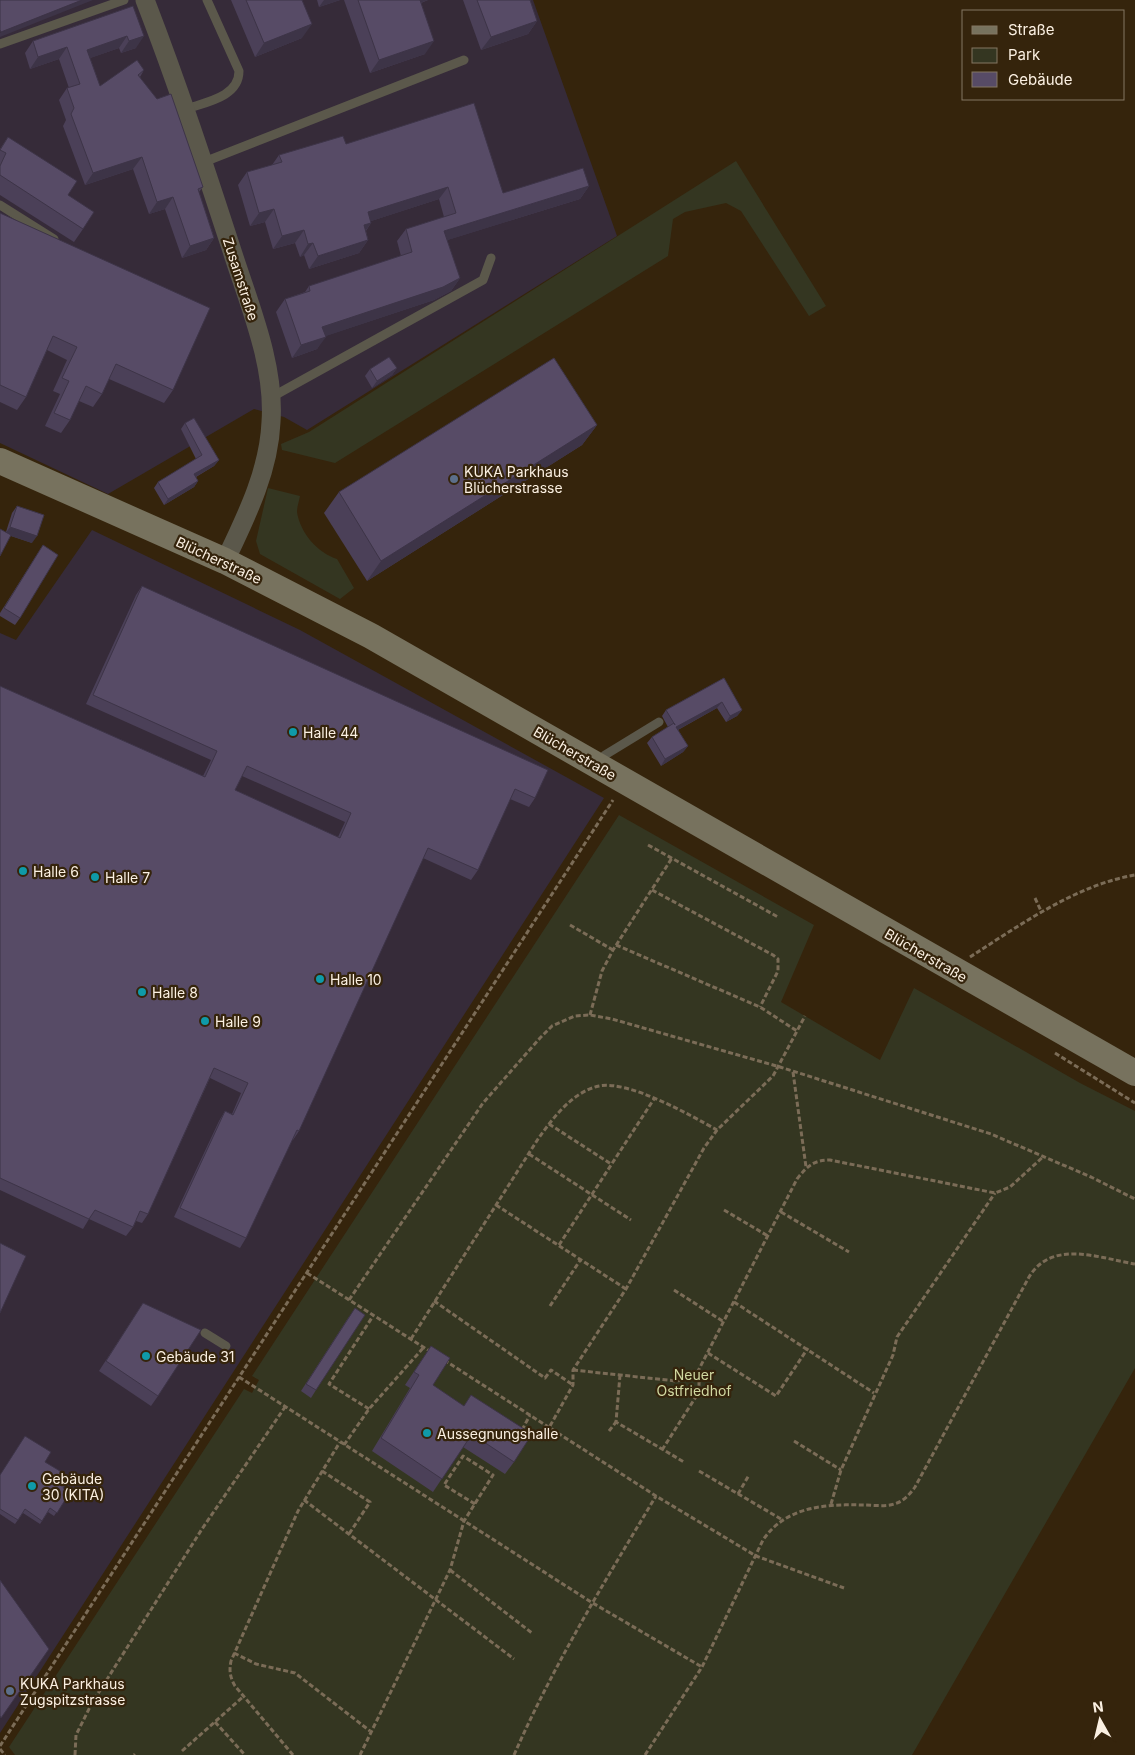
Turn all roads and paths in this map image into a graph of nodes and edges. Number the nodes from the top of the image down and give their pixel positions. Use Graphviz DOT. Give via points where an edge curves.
graph roads {
  1 [pos="124,0"];
  2 [pos="145,0"];
  3 [pos="207,0"];
  4 [pos="0,44"];
  5 [pos="464,60"];
  6 [pos="186,109"];
  7 [pos="204,162"];
  8 [pos="0,205"];
  9 [pos="64,245"];
  10 [pos="491,258"];
  11 [pos="270,398"];
  12 [pos="0,461"];
  13 [pos="225,561"];
  14 [pos="659,722"];
  15 [pos="598,766"];
  16 [pos="613,800"];
  17 [pos="648,845"];
  18 [pos="672,858"];
  19 [pos="1135,875"];
  20 [pos="652,890"];
  21 [pos="1035,898"];
  22 [pos="1042,913"];
  23 [pos="778,918"];
  24 [pos="570,925"];
  25 [pos="616,945"];
  26 [pos="613,950"];
  27 [pos="950,969"];
  28 [pos="760,1007"];
  29 [pos="590,1015"];
  30 [pos="805,1016"];
  31 [pos="798,1031"];
  32 [pos="780,1067"];
  33 [pos="793,1072"];
  34 [pos="1135,1073"];
  35 [pos="654,1099"];
  36 [pos="549,1124"];
  37 [pos="717,1130"];
  38 [pos="529,1154"];
  39 [pos="1044,1156"];
  40 [pos="611,1164"];
  41 [pos="806,1167"];
  42 [pos="996,1193"];
  43 [pos="592,1194"];
  44 [pos="1135,1199"];
  45 [pos="496,1204"];
  46 [pos="724,1210"];
  47 [pos="781,1212"];
  48 [pos="631,1220"];
  49 [pos="768,1236"];
  50 [pos="559,1245"];
  51 [pos="849,1252"];
  52 [pos="581,1259"];
  53 [pos="1135,1264"];
  54 [pos="307,1273"];
  55 [pos="626,1288"];
  56 [pos="674,1290"];
  57 [pos="349,1300"];
  58 [pos="434,1301"];
  59 [pos="734,1302"];
  60 [pos="550,1306"];
  61 [pos="373,1316"];
  62 [pos="724,1322"];
  63 [pos="205,1333"];
  64 [pos="411,1339"];
  65 [pos="226,1346"];
  66 [pos="424,1347"];
  67 [pos="808,1348"];
  68 [pos="432,1352"];
  69 [pos="708,1353"];
  70 [pos="440,1358"];
  71 [pos="573,1370"];
  72 [pos="699,1370"];
  73 [pos="620,1375"];
  74 [pos="239,1378"];
  75 [pos="573,1385"];
  76 [pos="874,1394"];
  77 [pos="285,1407"];
  78 [pos="369,1409"];
  79 [pos="530,1415"];
  80 [pos="616,1422"];
  81 [pos="550,1426"];
  82 [pos="609,1431"];
  83 [pos="519,1435"];
  84 [pos="794,1441"];
  85 [pos="340,1442"];
  86 [pos="344,1445"];
  87 [pos="662,1450"];
  88 [pos="684,1462"];
  89 [pos="841,1470"];
  90 [pos="322,1471"];
  91 [pos="699,1471"];
  92 [pos="749,1475"];
  93 [pos="738,1494"];
  94 [pos="656,1496"];
  95 [pos="304,1500"];
  96 [pos="475,1504"];
  97 [pos="831,1504"];
  98 [pos="781,1519"];
  99 [pos="464,1522"];
  100 [pos="349,1534"];
  101 [pos="756,1556"];
  102 [pos="450,1570"];
  103 [pos="844,1588"];
  104 [pos="435,1600"];
  105 [pos="591,1602"];
  106 [pos="532,1633"];
  107 [pos="234,1653"];
  108 [pos="514,1659"];
  109 [pos="702,1667"];
  110 [pos="244,1696"];
  111 [pos="215,1722"];
  112 [pos="371,1731"];
  113 [pos="0,1747"];
  114 [pos="182,1751"];
  115 [pos="4,1755"];
  116 [pos="75,1755"];
  117 [pos="245,1755"];
  118 [pos="293,1755"];
  119 [pos="360,1755"];
  120 [pos="514,1755"];
  121 [pos="645,1755"];
  1 -- 4 [label="lane"];
  2 -- 6 [label="street, Zusamstraße"];
  3 -- 6 [label="lane" via="239,80 228,93"];
  5 -- 7 [label="lane"];
  6 -- 7 [label="street, Zusamstraße"];
  7 -- 11 [label="street, Zusamstraße" via="259,335"];
  8 -- 9 [label="lane"];
  10 -- 11 [label="lane" via="482,280"];
  11 -- 13 [label="street, Zusamstraße" via="272,420 266,463"];
  12 -- 13 [label="main road, Blücherstraße"];
  13 -- 15 [label="main road, Blücherstraße" via="371,636"];
  14 -- 15 [label="lane" via="605,756"];
  15 -- 27 [label="main road, Blücherstraße"];
  16 -- 54 [label="path"];
  17 -- 18 [label="path"];
  18 -- 20 [label="path"];
  18 -- 23 [label="path"];
  19 -- 22 [label="path" via="1087,890"];
  20 -- 25 [label="path"];
  20 -- 28 [label="path" via="778,959 778,971"];
  21 -- 22 [label="path"];
  22 -- 27 [label="path"];
  24 -- 26 [label="path"];
  25 -- 26 [label="path"];
  25 -- 28 [label="path"];
  26 -- 29 [label="path" via="602,971"];
  27 -- 34 [label="main road, Blücherstraße"];
  28 -- 31 [label="path"];
  29 -- 32 [label="path"];
  29 -- 57 [label="path" via="575,1016 552,1026 500,1083 464,1129"];
  30 -- 31 [label="path"];
  31 -- 32 [label="path"];
  32 -- 33 [label="path"];
  32 -- 37 [label="path"];
  33 -- 39 [label="path" via="991,1134"];
  33 -- 41 [label="path"];
  35 -- 36 [label="path" via="616,1087 598,1086 579,1094"];
  35 -- 37 [label="path"];
  35 -- 40 [label="path"];
  36 -- 38 [label="path"];
  36 -- 40 [label="path"];
  37 -- 55 [label="path"];
  38 -- 43 [label="path"];
  38 -- 45 [label="path"];
  39 -- 42 [label="path" via="1010,1187"];
  39 -- 44 [label="path"];
  40 -- 43 [label="path"];
  41 -- 42 [label="path" via="813,1162 830,1160"];
  41 -- 47 [label="path"];
  42 -- 76 [label="path" via="897,1337 893,1356"];
  43 -- 48 [label="path"];
  43 -- 50 [label="path"];
  45 -- 50 [label="path"];
  45 -- 58 [label="path"];
  46 -- 49 [label="path"];
  47 -- 49 [label="path"];
  47 -- 51 [label="path"];
  49 -- 59 [label="path"];
  50 -- 52 [label="path"];
  52 -- 55 [label="path"];
  52 -- 60 [label="path"];
  53 -- 97 [label="path" via="1068,1254 1056,1254 1039,1263 915,1488 894,1504"];
  54 -- 57 [label="path"];
  54 -- 74 [label="path"];
  55 -- 71 [label="path"];
  56 -- 62 [label="path"];
  57 -- 61 [label="path"];
  58 -- 64 [label="path"];
  58 -- 75 [label="path" via="545,1378 551,1370"];
  59 -- 62 [label="path"];
  59 -- 67 [label="path"];
  61 -- 64 [label="path"];
  61 -- 78 [label="path" via="328,1384"];
  62 -- 69 [label="path"];
  63 -- 65 [label="lane"];
  64 -- 66 [label="path"];
  66 -- 68 [label="path"];
  66 -- 78 [label="path"];
  67 -- 69 [label="path" via="776,1396"];
  67 -- 76 [label="path"];
  69 -- 72 [label="path"];
  70 -- 79 [label="path"];
  71 -- 73 [label="path"];
  71 -- 75 [label="path"];
  72 -- 73 [label="path" via="691,1378 676,1381"];
  72 -- 87 [label="path" via="699,1392"];
  73 -- 80 [label="path"];
  74 -- 77 [label="path"];
  74 -- 113 [label="path"];
  75 -- 81 [label="path"];
  76 -- 89 [label="path"];
  77 -- 85 [label="path"];
  77 -- 116 [label="path" via="202,1529 92,1702 76,1736"];
  78 -- 86 [label="path"];
  79 -- 81 [label="path"];
  79 -- 83 [label="path"];
  80 -- 82 [label="path"];
  80 -- 87 [label="path"];
  81 -- 94 [label="path"];
  84 -- 89 [label="path"];
  85 -- 86 [label="path"];
  85 -- 90 [label="path"];
  86 -- 99 [label="path"];
  87 -- 88 [label="path"];
  89 -- 97 [label="path"];
  90 -- 95 [label="path"];
  90 -- 100 [label="path" via="370,1502"];
  91 -- 93 [label="path"];
  92 -- 93 [label="path"];
  93 -- 98 [label="path"];
  94 -- 101 [label="path"];
  94 -- 105 [label="path"];
  95 -- 100 [label="path"];
  95 -- 107 [label="path"];
  96 -- 96 [label="path" via="493,1475 463,1456 444,1485"];
  96 -- 99 [label="path"];
  97 -- 98 [label="path"];
  98 -- 101 [label="path" via="772,1527"];
  99 -- 102 [label="path"];
  99 -- 105 [label="path"];
  100 -- 104 [label="path"];
  101 -- 103 [label="path"];
  101 -- 109 [label="path"];
  102 -- 104 [label="path"];
  102 -- 106 [label="path"];
  104 -- 108 [label="path"];
  104 -- 112 [label="path"];
  105 -- 109 [label="path"];
  105 -- 120 [label="path" via="549,1679"];
  107 -- 110 [label="path" via="230,1678"];
  107 -- 112 [label="path" via="256,1664 295,1673"];
  109 -- 121 [label="path"];
  110 -- 111 [label="path"];
  110 -- 118 [label="path"];
  111 -- 114 [label="path"];
  111 -- 117 [label="path"];
  112 -- 119 [label="path"];
  113 -- 115 [label="path"];
}
